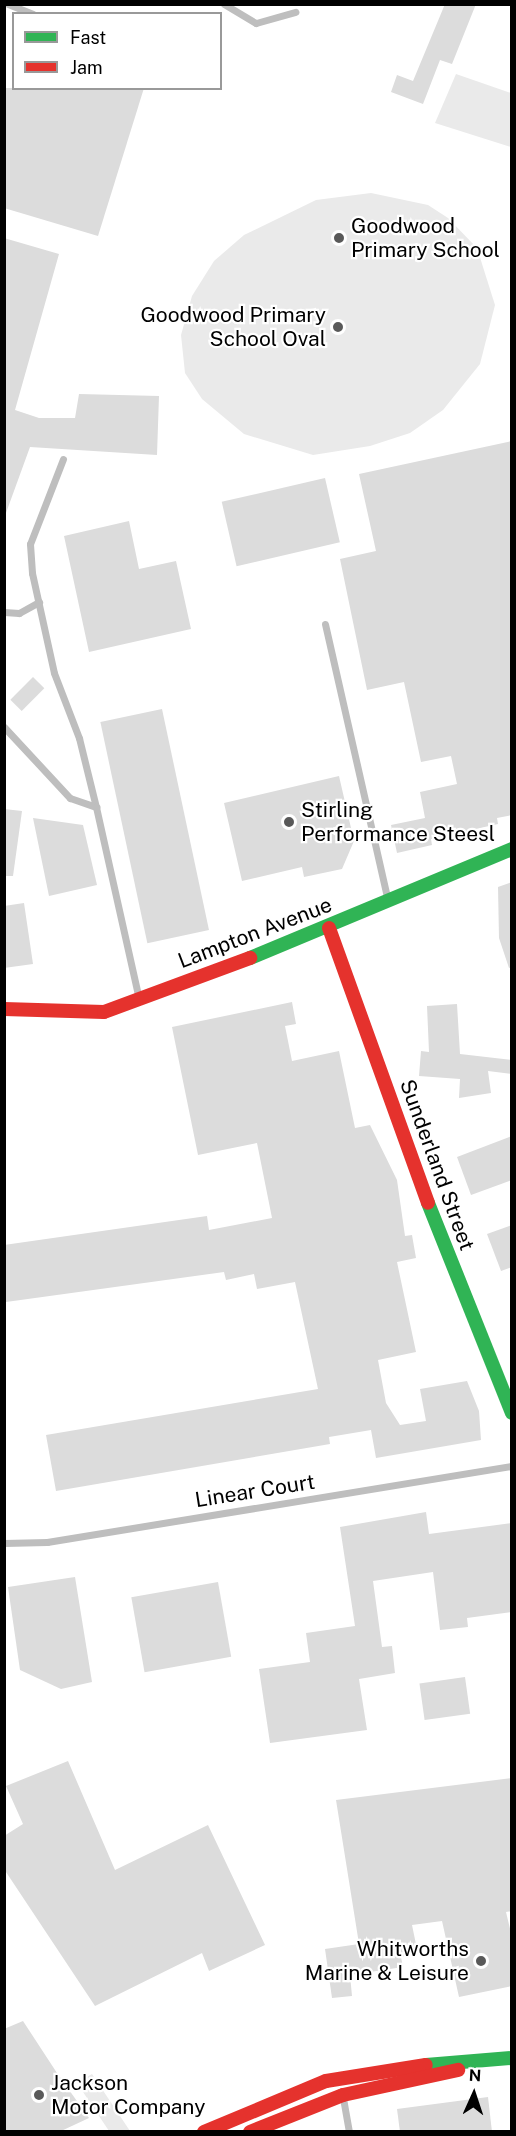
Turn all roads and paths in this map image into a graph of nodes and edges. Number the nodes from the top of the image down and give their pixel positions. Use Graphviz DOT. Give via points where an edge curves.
graph roads {
  1 [pos="8,4"];
  2 [pos="224,4"];
  3 [pos="28,12"];
  4 [pos="295,12"];
  5 [pos="63,459"];
  6 [pos="39,602"];
  7 [pos="4,612"];
  8 [pos="325,624"];
  9 [pos="4,727"];
  10 [pos="96,807"];
  11 [pos="512,849"];
  12 [pos="388,902"];
  13 [pos="329,928"];
  14 [pos="139,999"];
  15 [pos="4,1009"];
  16 [pos="512,1413"];
  17 [pos="512,1466"];
  18 [pos="4,1543"];
  19 [pos="512,2058"];
  20 [pos="486,2062"];
  21 [pos="343,2095"];
  22 [pos="204,2132"];
  23 [pos="250,2132"];
  24 [pos="349,2132"];
  1 -- 3 [label="lane"];
  2 -- 4 [label="lane" via="256,23"];
  5 -- 6 [label="lane" via="30,544"];
  6 -- 7 [label="lane" via="19,613"];
  6 -- 10 [label="lane" via="54,673 79,738"];
  8 -- 12 [label="lane"];
  9 -- 10 [label="lane" via="70,798"];
  10 -- 14 [label="lane"];
  11 -- 12 [label="street, Lampton Avenue"];
  12 -- 13 [label="street, Lampton Avenue"];
  13 -- 14 [label="street, Lampton Avenue"];
  13 -- 16 [label="street, Sunderland Street" via="452,1269"];
  14 -- 15 [label="street, Lampton Avenue" via="104,1012"];
  17 -- 18 [label="lane, Linear Court" via="47,1542"];
  19 -- 20 [label="street"];
  20 -- 21 [label="street"];
  20 -- 22 [label="street" via="413,2066 327,2081"];
  21 -- 23 [label="street"];
  21 -- 24 [label="lane"];
}
